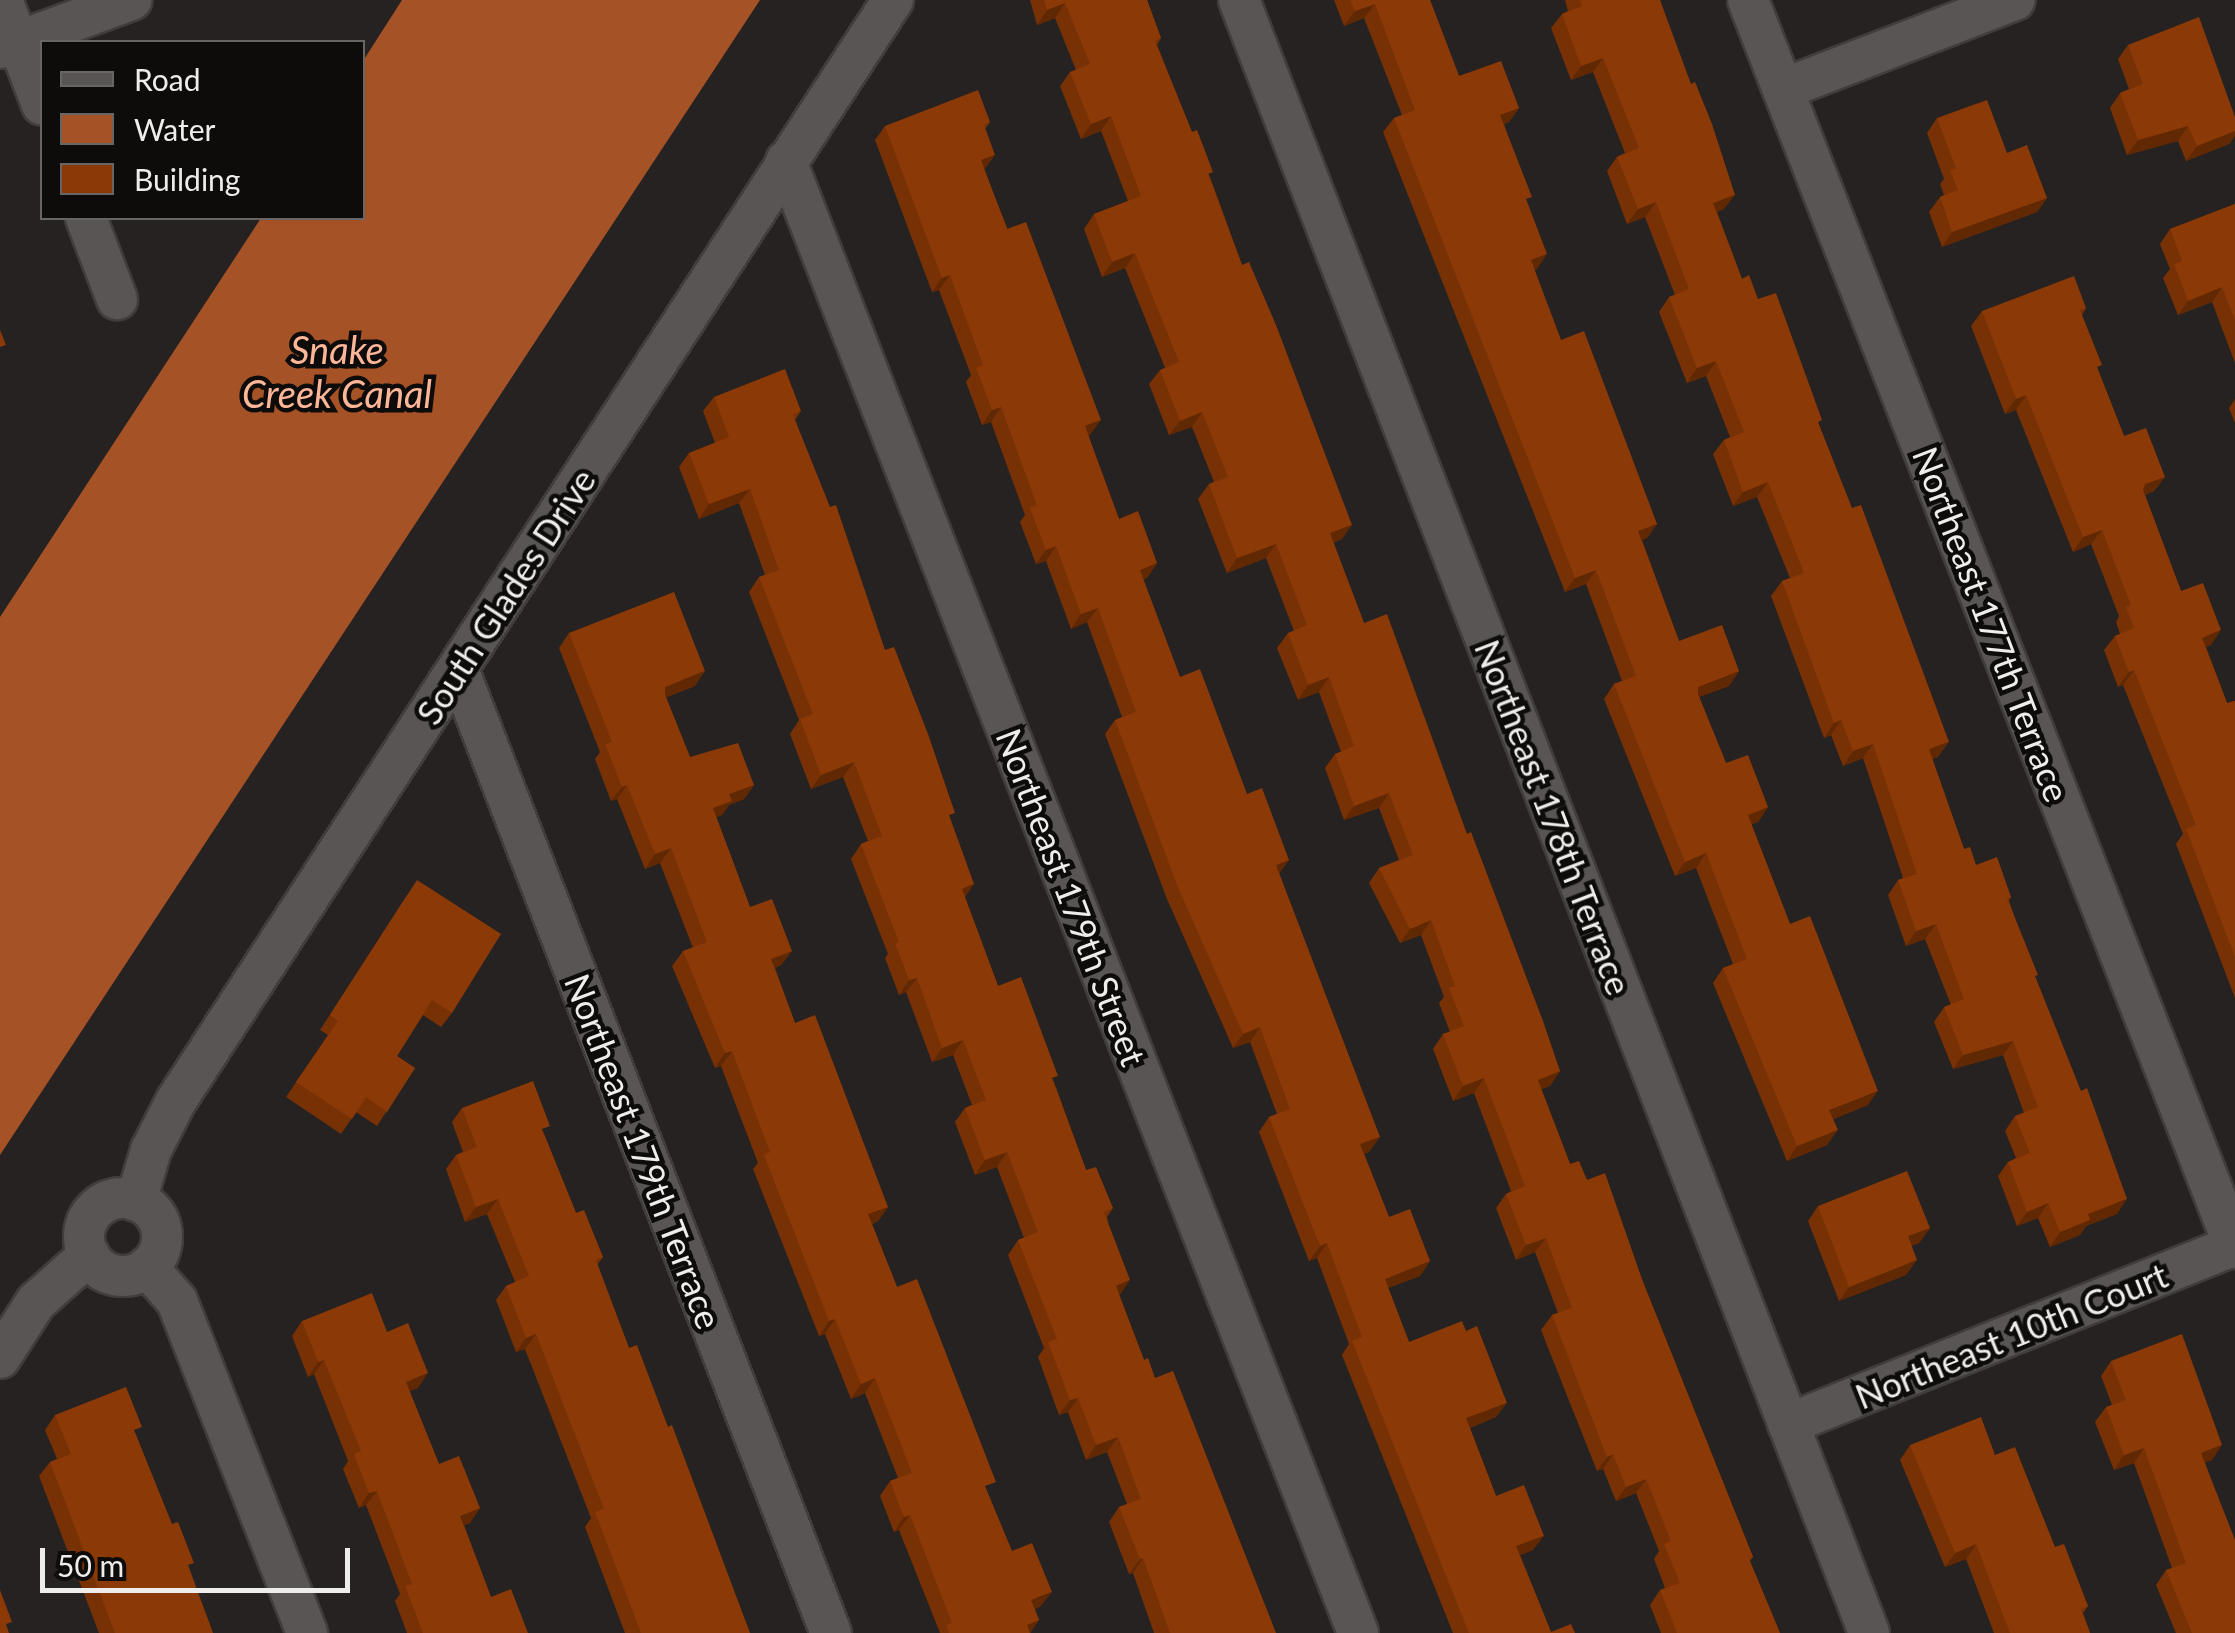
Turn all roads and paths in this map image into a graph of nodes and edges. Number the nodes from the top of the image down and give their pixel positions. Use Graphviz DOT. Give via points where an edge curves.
graph roads {
  1 [pos="2,0"];
  2 [pos="131,0"];
  3 [pos="893,0"];
  4 [pos="1239,0"];
  5 [pos="1748,0"];
  6 [pos="2015,0"];
  7 [pos="9,45"];
  8 [pos="1783,89"];
  9 [pos="40,101"];
  10 [pos="786,162"];
  11 [pos="87,220"];
  12 [pos="117,299"];
  13 [pos="458,669"];
  14 [pos="136,1201"];
  15 [pos="2235,1247"];
  16 [pos="89,1254"];
  17 [pos="147,1267"];
  18 [pos="0,1358"];
  19 [pos="1788,1424"];
  20 [pos="307,1633"];
  21 [pos="831,1633"];
  22 [pos="1358,1633"];
  23 [pos="1870,1633"];
  1 -- 7 [label="street"];
  2 -- 7 [label="street"];
  3 -- 10 [label="street, South Glades Drive"];
  4 -- 19 [label="street, Northeast 178th Terrace"];
  5 -- 8 [label="street, Northeast 177th Terrace"];
  6 -- 8 [label="street"];
  7 -- 9 [label="street"];
  8 -- 15 [label="street, Northeast 177th Terrace"];
  10 -- 13 [label="street, South Glades Drive"];
  10 -- 22 [label="street, Northeast 179th Street"];
  11 -- 12 [label="street"];
  13 -- 14 [label="street, South Glades Drive" via="176,1101 151,1150"];
  13 -- 21 [label="street, Northeast 179th Terrace"];
  14 -- 16 [label="street" via="119,1198 96,1208 85,1230"];
  14 -- 17 [label="street" via="160,1225 159,1251"];
  15 -- 19 [label="street, Northeast 10th Court"];
  16 -- 17 [label="street" via="119,1275"];
  16 -- 18 [label="street" via="36,1302"];
  17 -- 20 [label="street" via="177,1301"];
  19 -- 23 [label="street, Northeast 178th Terrace"];
}
